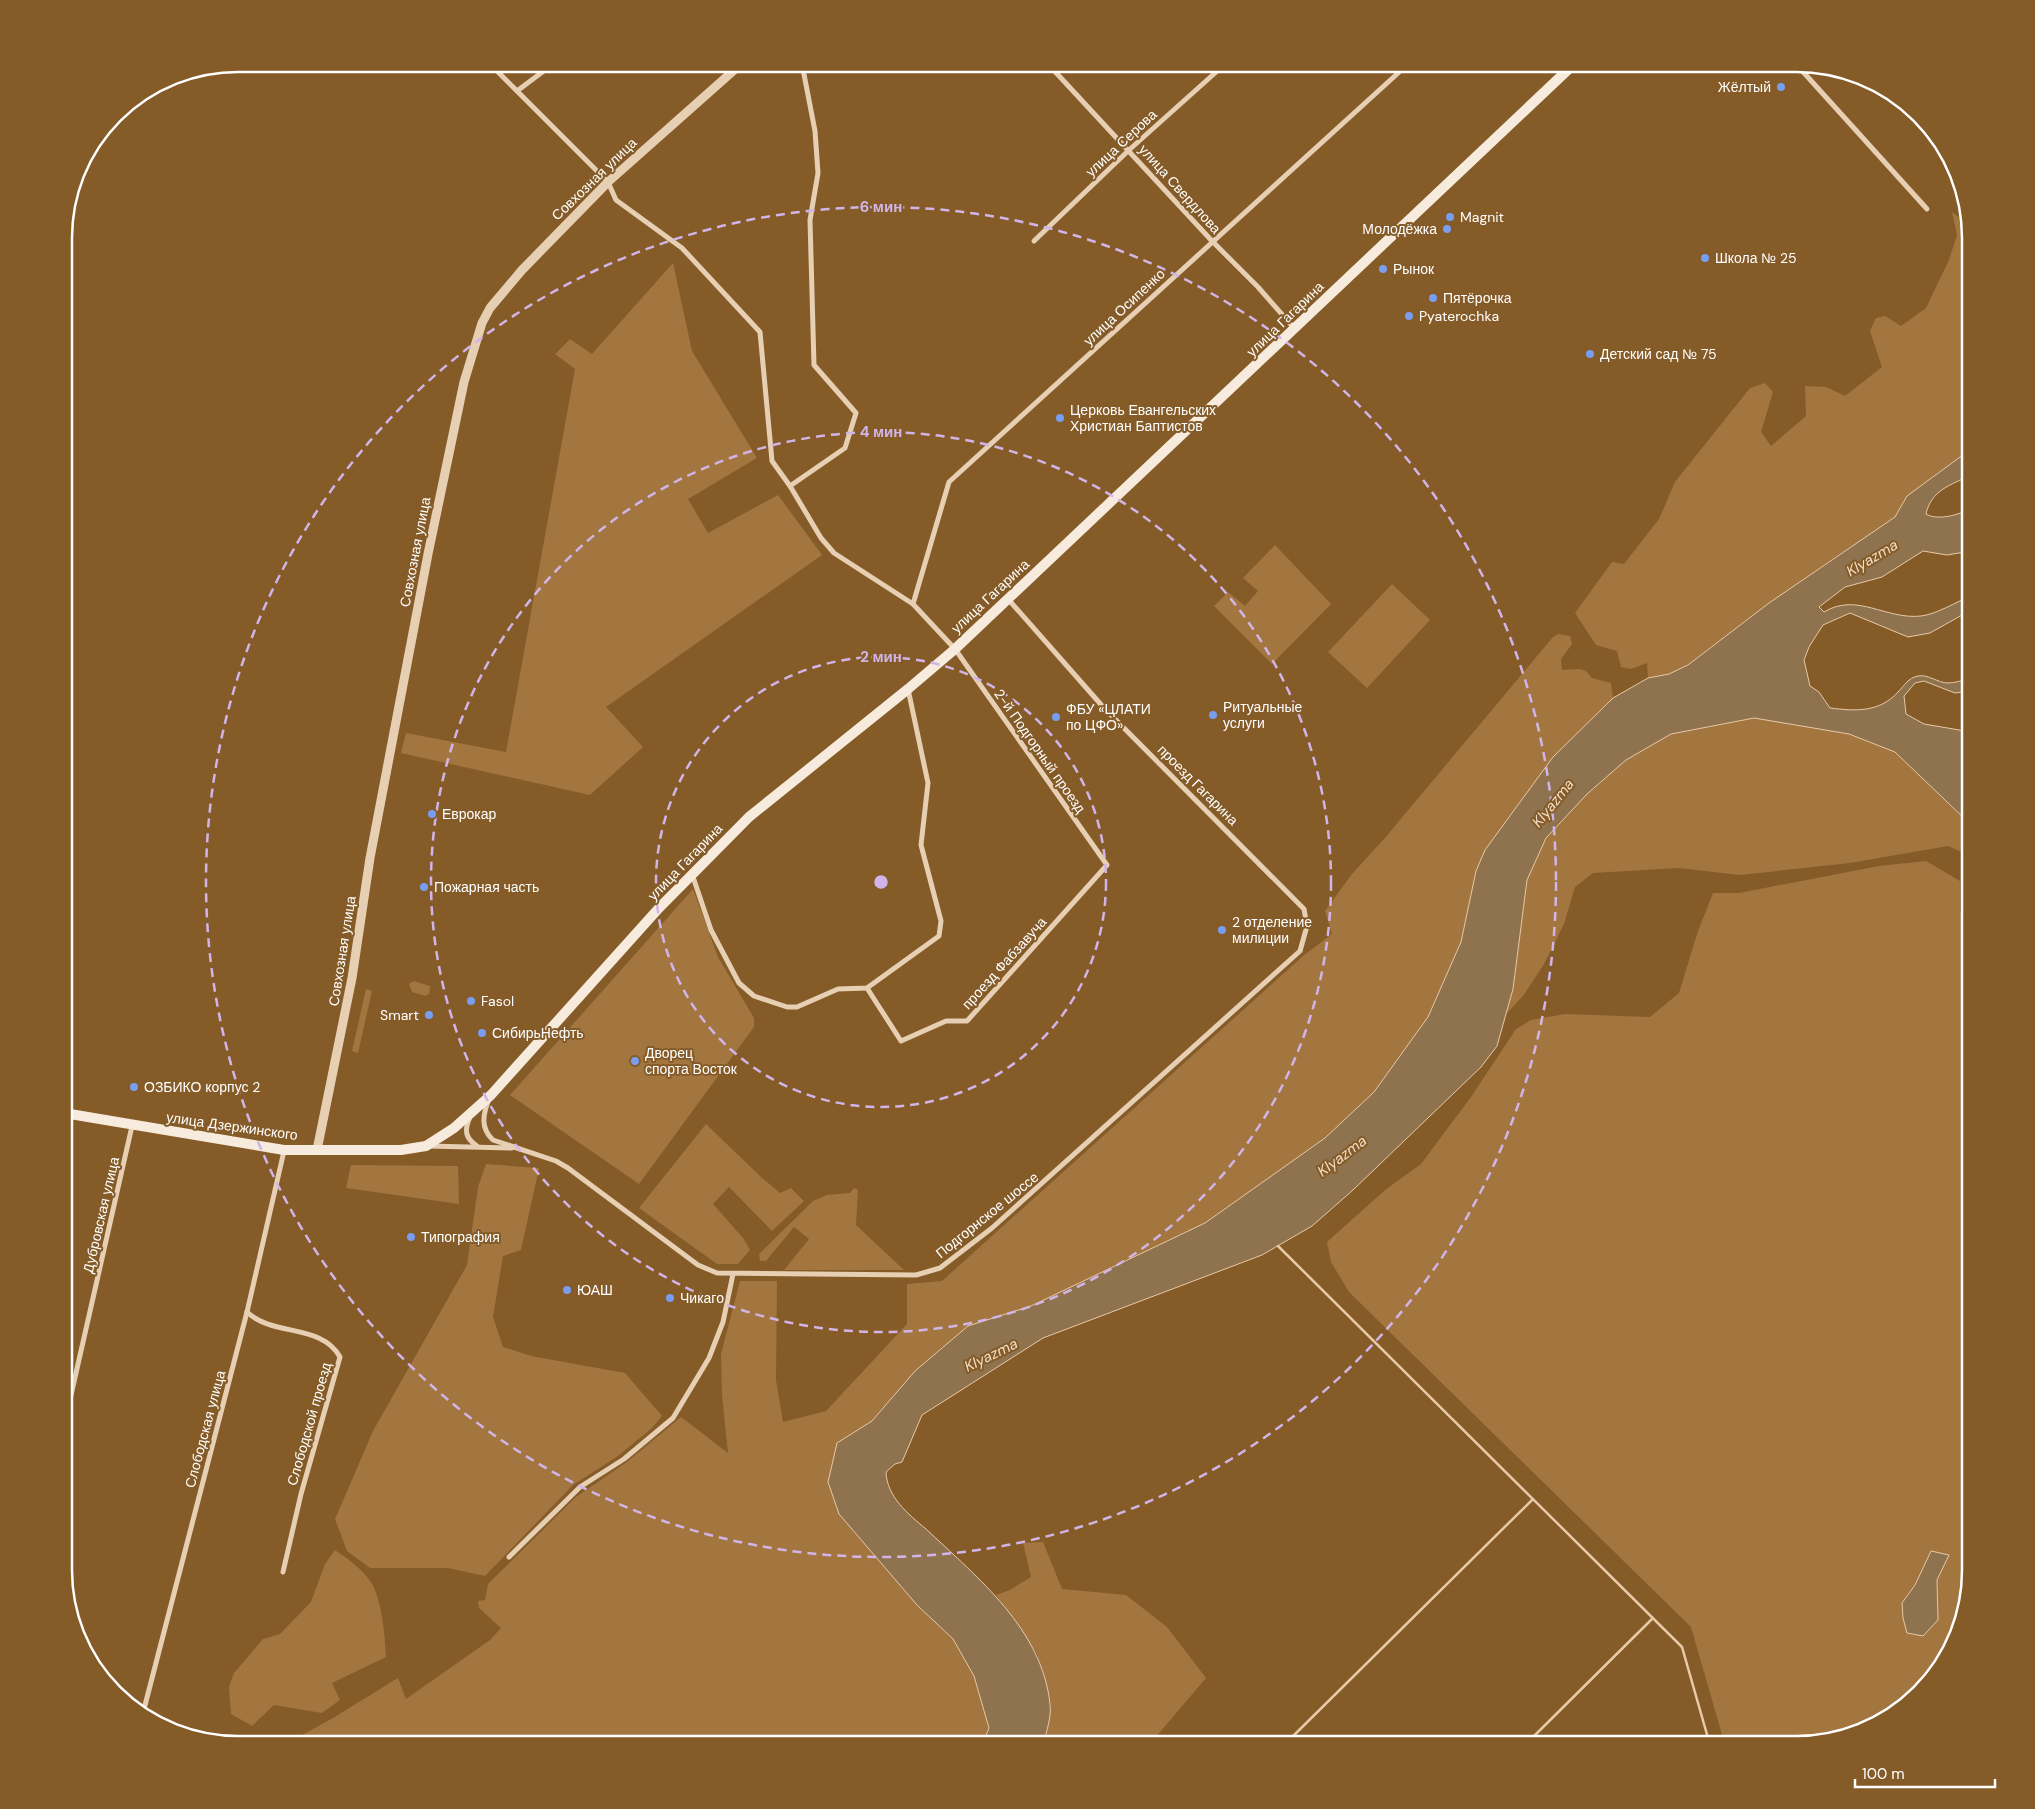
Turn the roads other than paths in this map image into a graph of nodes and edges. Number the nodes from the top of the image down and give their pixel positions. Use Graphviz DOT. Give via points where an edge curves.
graph roads {
  1 [pos="498,72"];
  2 [pos="542,72"];
  3 [pos="732,72"];
  4 [pos="804,72"];
  5 [pos="1056,72"];
  6 [pos="1216,72"];
  7 [pos="1399,72"];
  8 [pos="1566,72"];
  9 [pos="1804,73"];
  10 [pos="517,91"];
  11 [pos="1129,150"];
  12 [pos="608,182"];
  13 [pos="1927,209"];
  14 [pos="1034,241"];
  15 [pos="1212,241"];
  16 [pos="1294,329"];
  17 [pos="790,486"];
  18 [pos="1008,599"];
  19 [pos="913,604"];
  20 [pos="954,649"];
  21 [pos="908,689"];
  22 [pos="1107,865"];
  23 [pos="692,873"];
  24 [pos="1300,951"];
  25 [pos="867,988"];
  26 [pos="491,1095"];
  27 [pos="473,1110"];
  28 [pos="73,1115"];
  29 [pos="132,1126"];
  30 [pos="426,1146"];
  31 [pos="478,1146"];
  32 [pos="520,1148"];
  33 [pos="284,1150"];
  34 [pos="317,1150"];
  35 [pos="733,1274"];
  36 [pos="247,1312"];
  37 [pos="73,1386"];
  38 [pos="509,1558"];
  39 [pos="283,1572"];
  40 [pos="145,1707"];
  1 -- 10 [label="street, 2-й Подгорный проезд"];
  2 -- 10 [label="street"];
  3 -- 12 [label="street, Совхозная улица"];
  4 -- 17 [label="street" via="815,131 818,173 810,220 814,365 856,413 846,448"];
  5 -- 11 [label="street, улица Свердлова"];
  6 -- 11 [label="street, улица Серова"];
  7 -- 15 [label="street, улица Осипенко"];
  8 -- 16 [label="main road, улица Гагарина"];
  9 -- 13 [label="street"];
  10 -- 12 [label="street, 2-й Подгорный проезд"];
  11 -- 14 [label="street, улица Серова"];
  11 -- 15 [label="street, улица Свердлова"];
  12 -- 17 [label="street, 2-й Подгорный проезд" via="616,200 682,248 760,332 772,461"];
  12 -- 34 [label="street, Совхозная улица" via="502,292 490,308 477,337 464,382 428,554 370,858 352,978"];
  15 -- 16 [label="street, улица Свердлова"];
  15 -- 19 [label="street, улица Осипенко" via="949,482"];
  16 -- 18 [label="main road, улица Гагарина"];
  17 -- 19 [label="street, 2-й Подгорный проезд" via="834,554"];
  18 -- 20 [label="main road, улица Гагарина"];
  18 -- 24 [label="street, проезд Гагарина" via="1104,708 1304,909 1307,926"];
  19 -- 20 [label="street, 2-й Подгорный проезд"];
  20 -- 21 [label="main road, улица Гагарина"];
  20 -- 22 [label="street, 2-й Подгорный проезд"];
  21 -- 23 [label="main road, улица Гагарина" via="749,817"];
  21 -- 25 [label="street" via="928,783 922,845 941,921 939,936"];
  22 -- 25 [label="street, проезд Фабзавуча" via="966,1021 946,1021 901,1040"];
  23 -- 25 [label="street" via="722,955 739,983 754,996 787,1007 838,990"];
  23 -- 26 [label="main road, улица Гагарина"];
  24 -- 35 [label="street, Подгорнское шоссе" via="1058,1171 940,1268 916,1275"];
  26 -- 27 [label="main road, улица Гагарина"];
  26 -- 32 [label="street" via="485,1109 485,1133 493,1140"];
  27 -- 30 [label="main road, улица Гагарина" via="454,1128"];
  27 -- 31 [label="street" via="466,1131 469,1140"];
  28 -- 29 [label="main road, улица Дзержинского"];
  29 -- 33 [label="main road, улица Дзержинского"];
  29 -- 37 [label="street, Дубровская улица"];
  30 -- 31 [label="street"];
  30 -- 34 [label="main road, улица Дзержинского" via="400,1150"];
  31 -- 32 [label="street"];
  32 -- 35 [label="street, Подгорнское шоссе" via="568,1168 698,1265 717,1273"];
  33 -- 34 [label="main road, улица Дзержинского"];
  33 -- 36 [label="street, Слободская улица"];
  35 -- 38 [label="street" via="723,1322 709,1358 673,1418 624,1459 580,1488"];
  36 -- 39 [label="street, Слободской проезд" via="255,1320 315,1336 333,1346 340,1357"];
  36 -- 40 [label="street, Слободская улица"];
}
